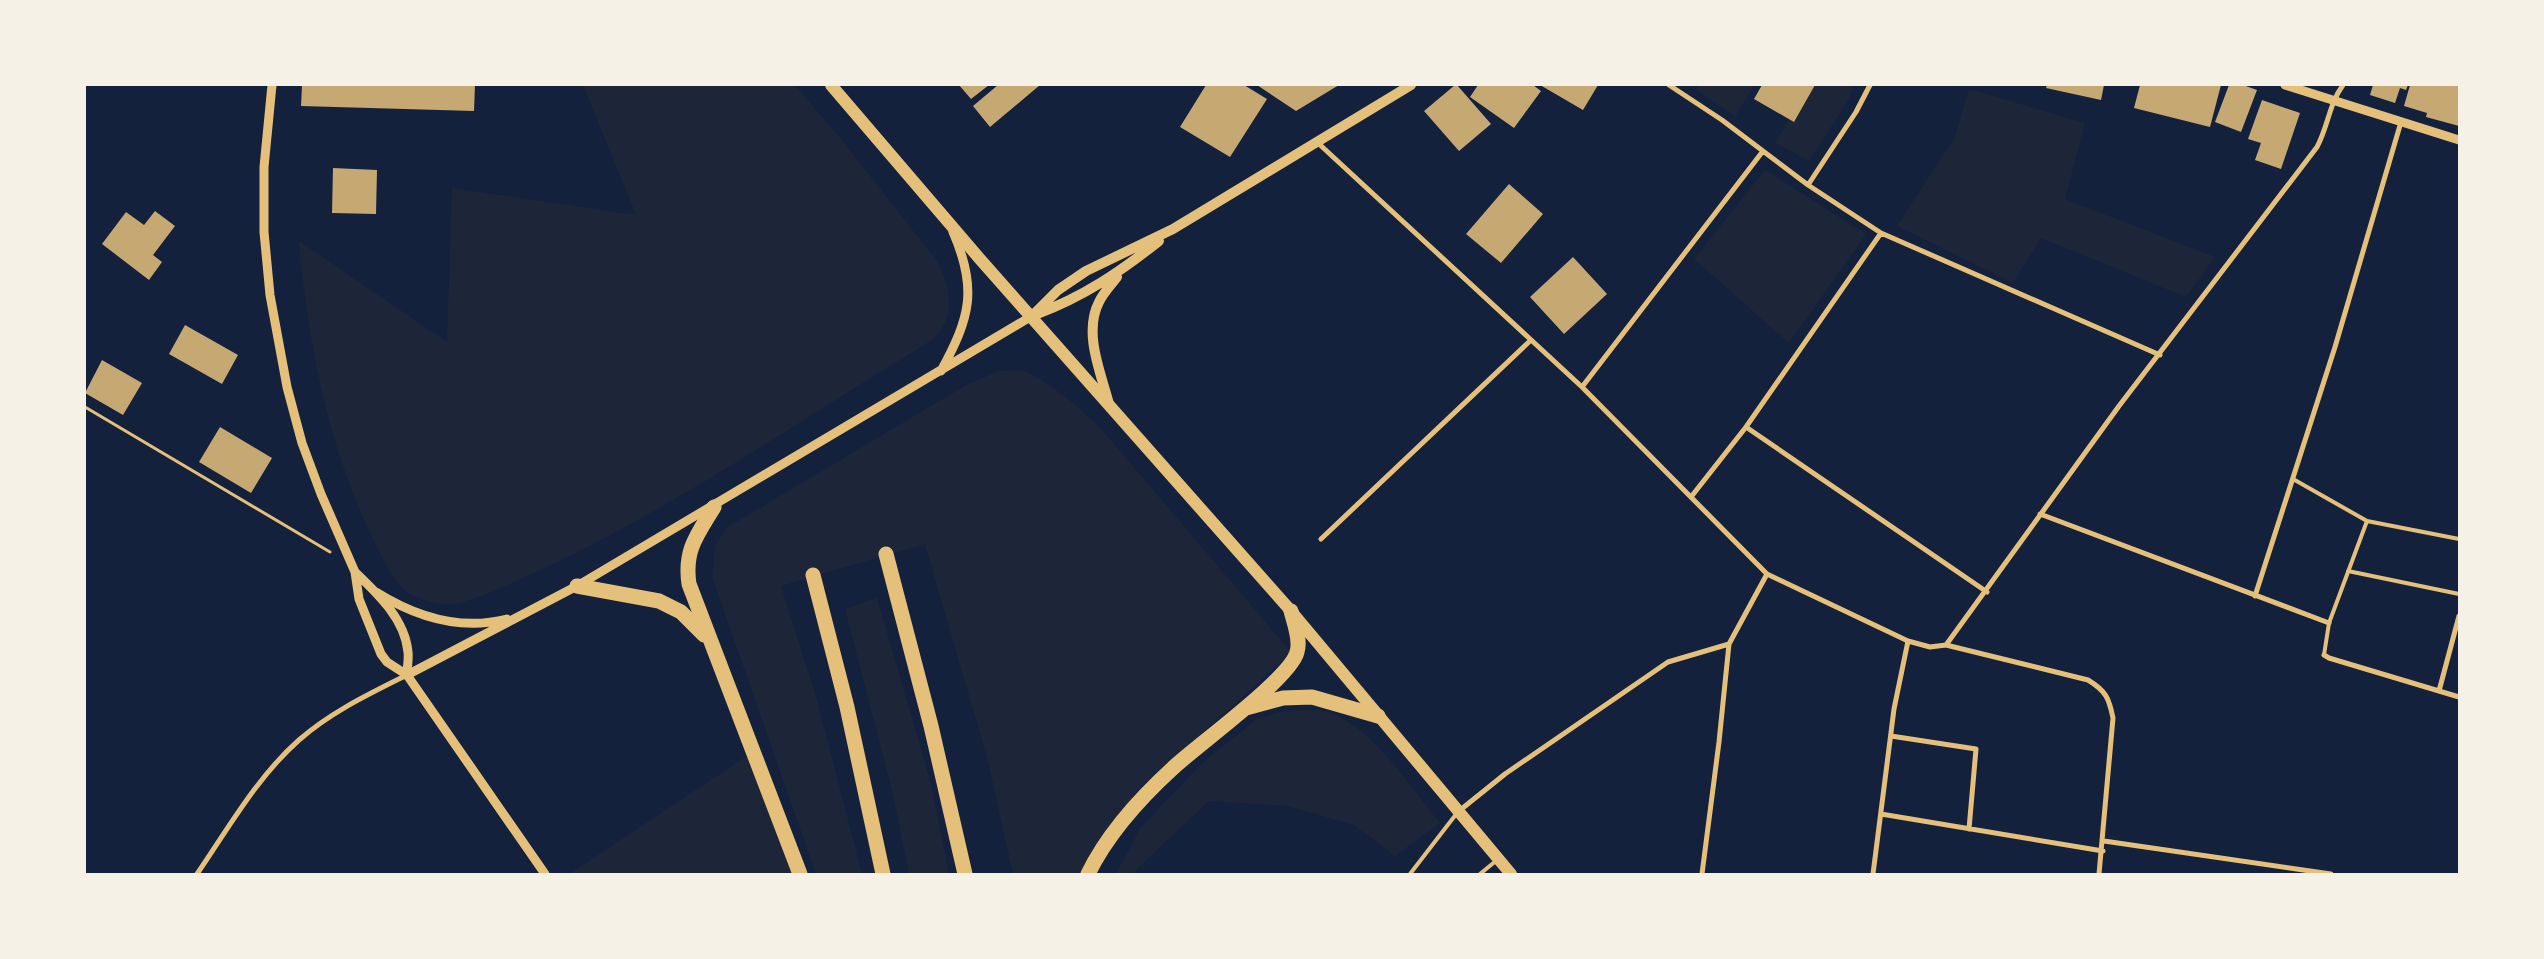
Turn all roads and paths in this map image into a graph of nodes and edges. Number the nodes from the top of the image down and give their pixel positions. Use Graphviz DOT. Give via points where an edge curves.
graph roads {
  1 [pos="831,85"];
  2 [pos="1411,85"];
  3 [pos="1669,85"];
  4 [pos="1870,85"];
  5 [pos="2285,85"];
  6 [pos="2343,85"];
  7 [pos="270,86"];
  8 [pos="2333,100"];
  9 [pos="2401,122"];
  10 [pos="2459,140"];
  11 [pos="1318,143"];
  12 [pos="1763,152"];
  13 [pos="1808,185"];
  14 [pos="946,218"];
  15 [pos="1173,229"];
  16 [pos="1881,233"];
  17 [pos="1122,270"];
  18 [pos="1032,316"];
  19 [pos="1531,340"];
  20 [pos="2160,354"];
  21 [pos="941,371"];
  22 [pos="1582,387"];
  23 [pos="1109,405"];
  24 [pos="85,407"];
  25 [pos="1746,427"];
  26 [pos="2293,478"];
  27 [pos="1691,497"];
  28 [pos="714,507"];
  29 [pos="2040,514"];
  30 [pos="2367,520"];
  31 [pos="1321,539"];
  32 [pos="2459,539"];
  33 [pos="344,548"];
  34 [pos="886,554"];
  35 [pos="2348,571"];
  36 [pos="355,572"];
  37 [pos="1766,574"];
  38 [pos="814,575"];
  39 [pos="577,586"];
  40 [pos="376,592"];
  41 [pos="1987,592"];
  42 [pos="2459,594"];
  43 [pos="2255,596"];
  44 [pos="1291,611"];
  45 [pos="524,614"];
  46 [pos="2459,616"];
  47 [pos="2329,622"];
  48 [pos="709,639"];
  49 [pos="1908,641"];
  50 [pos="1729,644"];
  51 [pos="1946,645"];
  52 [pos="2324,655"];
  53 [pos="407,675"];
  54 [pos="2439,691"];
  55 [pos="2459,697"];
  56 [pos="1245,708"];
  57 [pos="1378,716"];
  58 [pos="1892,736"];
  59 [pos="1458,812"];
  60 [pos="1881,814"];
  61 [pos="1969,829"];
  62 [pos="2104,841"];
  63 [pos="2103,850"];
  64 [pos="1498,859"];
  65 [pos="197,874"];
  66 [pos="545,874"];
  67 [pos="800,874"];
  68 [pos="883,874"];
  69 [pos="965,874"];
  70 [pos="1088,874"];
  71 [pos="1410,874"];
  72 [pos="1480,874"];
  73 [pos="1511,874"];
  74 [pos="1702,874"];
  75 [pos="1873,874"];
  76 [pos="2100,874"];
  77 [pos="2331,874"];
  1 -- 14 [label="main road"];
  2 -- 11 [label="main road"];
  3 -- 12 [label="street"];
  4 -- 13 [label="street"];
  5 -- 8 [label="street"];
  6 -- 8 [label="street"];
  7 -- 33 [label="street" via="264,167 264,232 270,295 287,386 302,443"];
  8 -- 9 [label="street"];
  8 -- 20 [label="street" via="2317,148"];
  9 -- 10 [label="street"];
  9 -- 26 [label="street"];
  11 -- 15 [label="main road"];
  11 -- 19 [label="street"];
  12 -- 13 [label="street"];
  12 -- 22 [label="street"];
  13 -- 16 [label="street"];
  14 -- 18 [label="main road"];
  14 -- 21 [label="street" via="960,248 968,284 959,339"];
  15 -- 17 [label="main road"];
  15 -- 18 [label="main road" via="1086,271 1058,290"];
  16 -- 20 [label="street"];
  16 -- 25 [label="street"];
  17 -- 18 [label="main road" via="1070,302"];
  17 -- 23 [label="main road" via="1099,302 1094,316 1094,346"];
  18 -- 21 [label="street"];
  18 -- 23 [label="main road"];
  19 -- 22 [label="street"];
  19 -- 31 [label="street"];
  20 -- 29 [label="street"];
  21 -- 28 [label="street"];
  22 -- 27 [label="street"];
  23 -- 44 [label="main road"];
  24 -- 33 [label="path" via="333,554"];
  25 -- 27 [label="street"];
  25 -- 41 [label="street"];
  26 -- 30 [label="lane"];
  26 -- 43 [label="street"];
  27 -- 37 [label="street"];
  28 -- 39 [label="street"];
  28 -- 48 [label="highway" via="691,544 686,567 694,602"];
  29 -- 41 [label="street"];
  29 -- 43 [label="street"];
  30 -- 32 [label="lane"];
  30 -- 35 [label="lane"];
  33 -- 36 [label="street"];
  34 -- 69 [label="highway"];
  35 -- 42 [label="lane"];
  35 -- 47 [label="lane"];
  36 -- 40 [label="street"];
  36 -- 53 [label="street" via="359,599 381,654"];
  37 -- 49 [label="street"];
  37 -- 50 [label="street"];
  38 -- 68 [label="highway"];
  39 -- 45 [label="street"];
  39 -- 48 [label="highway" via="659,601 681,612"];
  40 -- 45 [label="street" via="403,608 432,619 463,624 494,622"];
  40 -- 53 [label="street" via="404,635 408,652"];
  41 -- 51 [label="street"];
  43 -- 47 [label="street"];
  44 -- 56 [label="highway" via="1297,652 1291,664"];
  44 -- 57 [label="main road"];
  45 -- 53 [label="street"];
  46 -- 54 [label="street"];
  47 -- 52 [label="lane"];
  48 -- 67 [label="highway"];
  49 -- 51 [label="street" via="1930,647"];
  49 -- 58 [label="street" via="1894,709"];
  50 -- 59 [label="street" via="1668,662 1505,774"];
  50 -- 74 [label="street"];
  51 -- 62 [label="street" via="2088,680 2103,689 2113,718"];
  52 -- 54 [label="street"];
  53 -- 65 [label="street" via="354,701 299,740 270,770"];
  53 -- 66 [label="street"];
  54 -- 55 [label="street"];
  56 -- 57 [label="highway" via="1283,698 1312,697"];
  56 -- 70 [label="highway" via="1173,768 1127,814"];
  57 -- 59 [label="main road"];
  58 -- 60 [label="street"];
  58 -- 61 [label="street" via="1976,749"];
  59 -- 64 [label="main road"];
  59 -- 71 [label="lane"];
  60 -- 61 [label="street"];
  60 -- 75 [label="street"];
  61 -- 63 [label="street"];
  62 -- 63 [label="street"];
  62 -- 77 [label="street"];
  63 -- 76 [label="street"];
  64 -- 72 [label="lane"];
  64 -- 73 [label="main road"];
}
